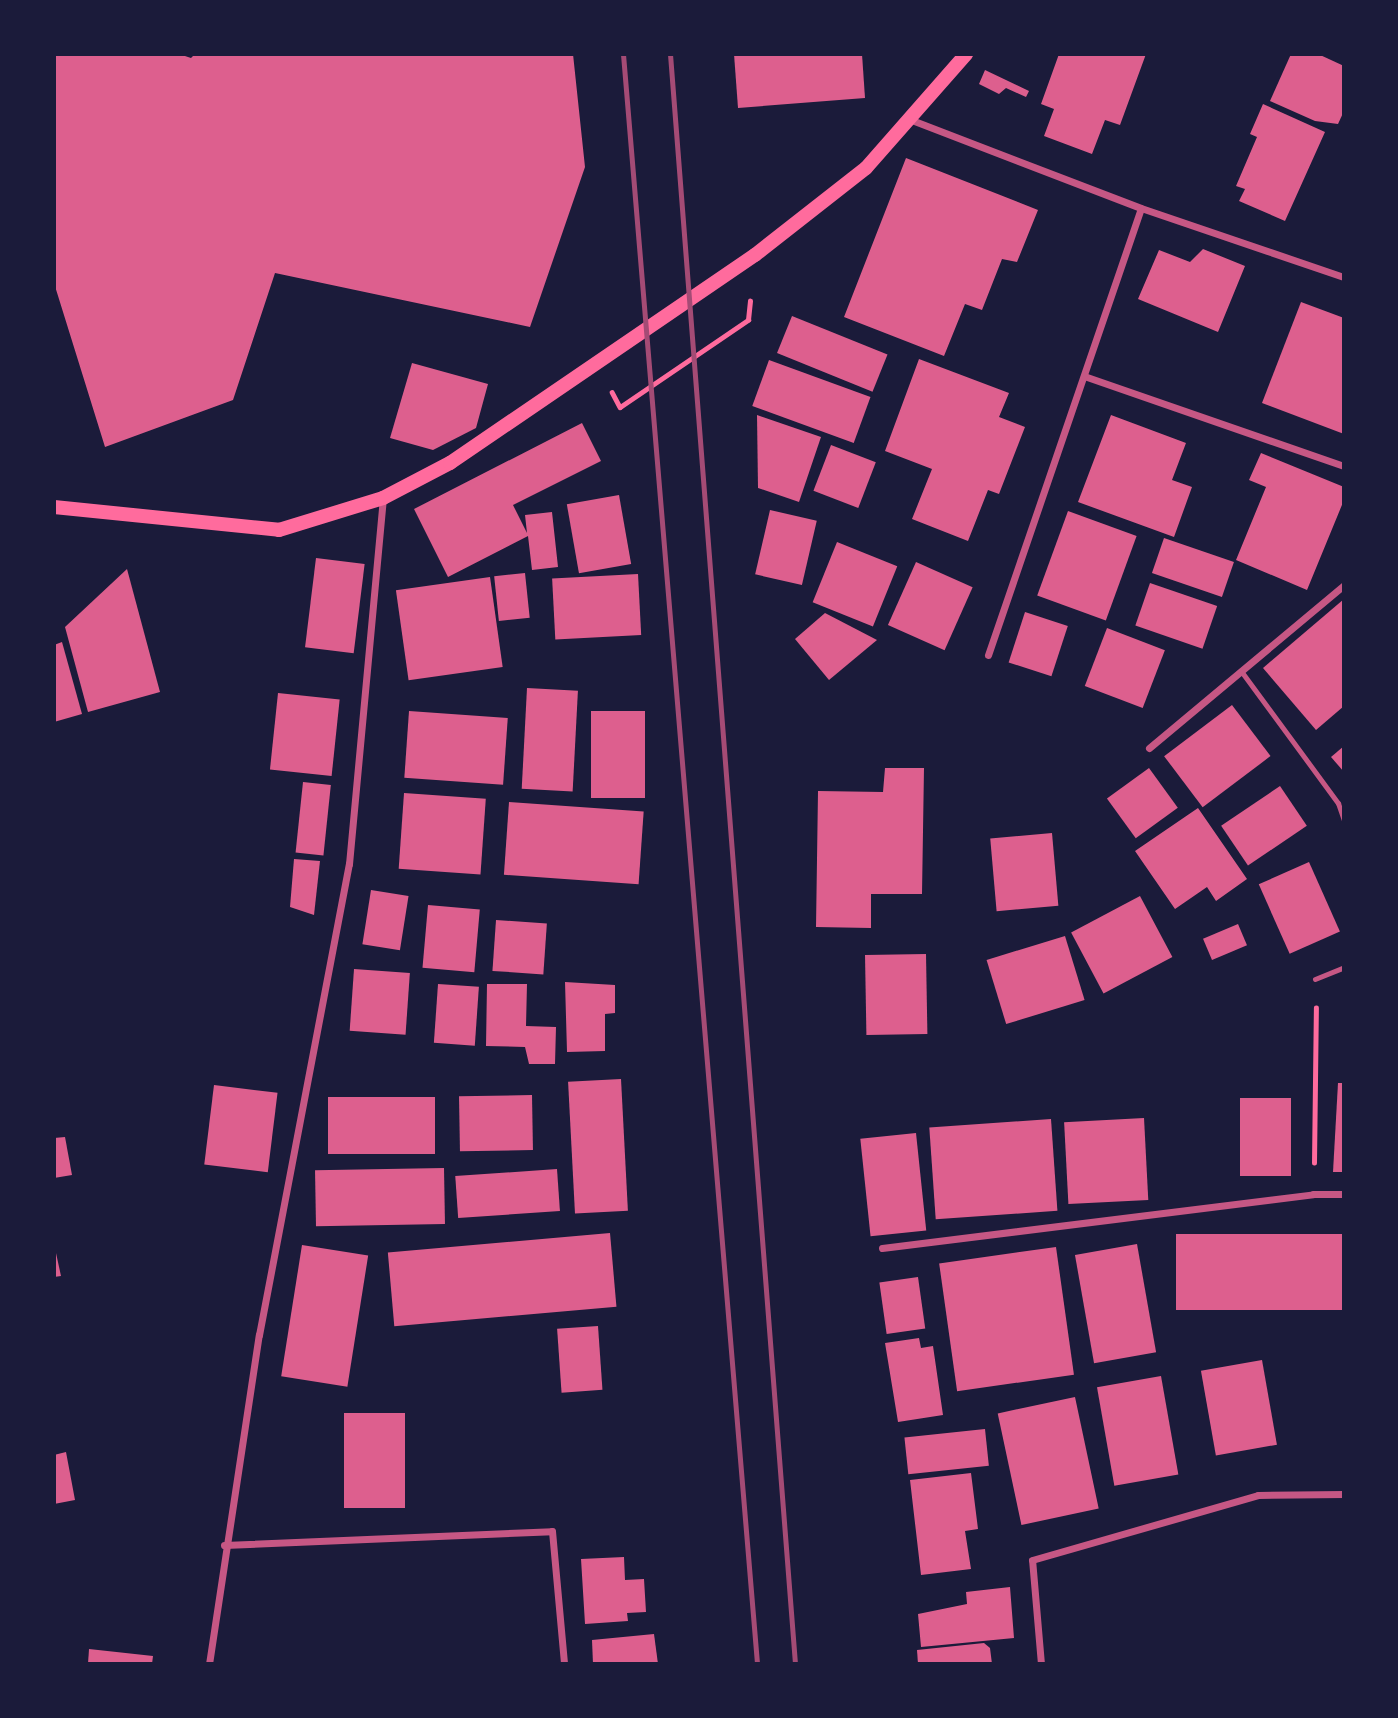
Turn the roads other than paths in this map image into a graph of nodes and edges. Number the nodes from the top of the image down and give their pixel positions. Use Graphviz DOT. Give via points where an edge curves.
graph roads {
  1 [pos="966,54"];
  2 [pos="909,120"];
  3 [pos="1141,208"];
  4 [pos="1344,277"];
  5 [pos="1084,376"];
  6 [pos="1344,466"];
  7 [pos="383,498"];
  8 [pos="54,507"];
  9 [pos="1344,585"];
  10 [pos="988,655"];
  11 [pos="1241,671"];
  12 [pos="1149,748"];
  13 [pos="1344,820"];
  14 [pos="1344,967"];
  15 [pos="1315,979"];
  16 [pos="1344,1194"];
  17 [pos="882,1248"];
  18 [pos="1344,1494"];
  19 [pos="224,1545"];
  20 [pos="209,1664"];
  21 [pos="564,1664"];
  22 [pos="1041,1664"];
  1 -- 2 [label="main road"];
  2 -- 3 [label="street"];
  2 -- 7 [label="main road" via="866,168 755,255 450,463"];
  3 -- 4 [label="street"];
  3 -- 5 [label="street"];
  5 -- 6 [label="street"];
  5 -- 10 [label="street"];
  7 -- 8 [label="main road" via="279,530"];
  7 -- 19 [label="street" via="349,863"];
  9 -- 11 [label="street"];
  11 -- 12 [label="street"];
  11 -- 13 [label="lane" via="1338,803"];
  14 -- 15 [label="lane"];
  16 -- 17 [label="street" via="1313,1194"];
  18 -- 22 [label="street" via="1258,1495 1032,1560"];
  19 -- 20 [label="street"];
  19 -- 21 [label="street" via="552,1531"];
}
